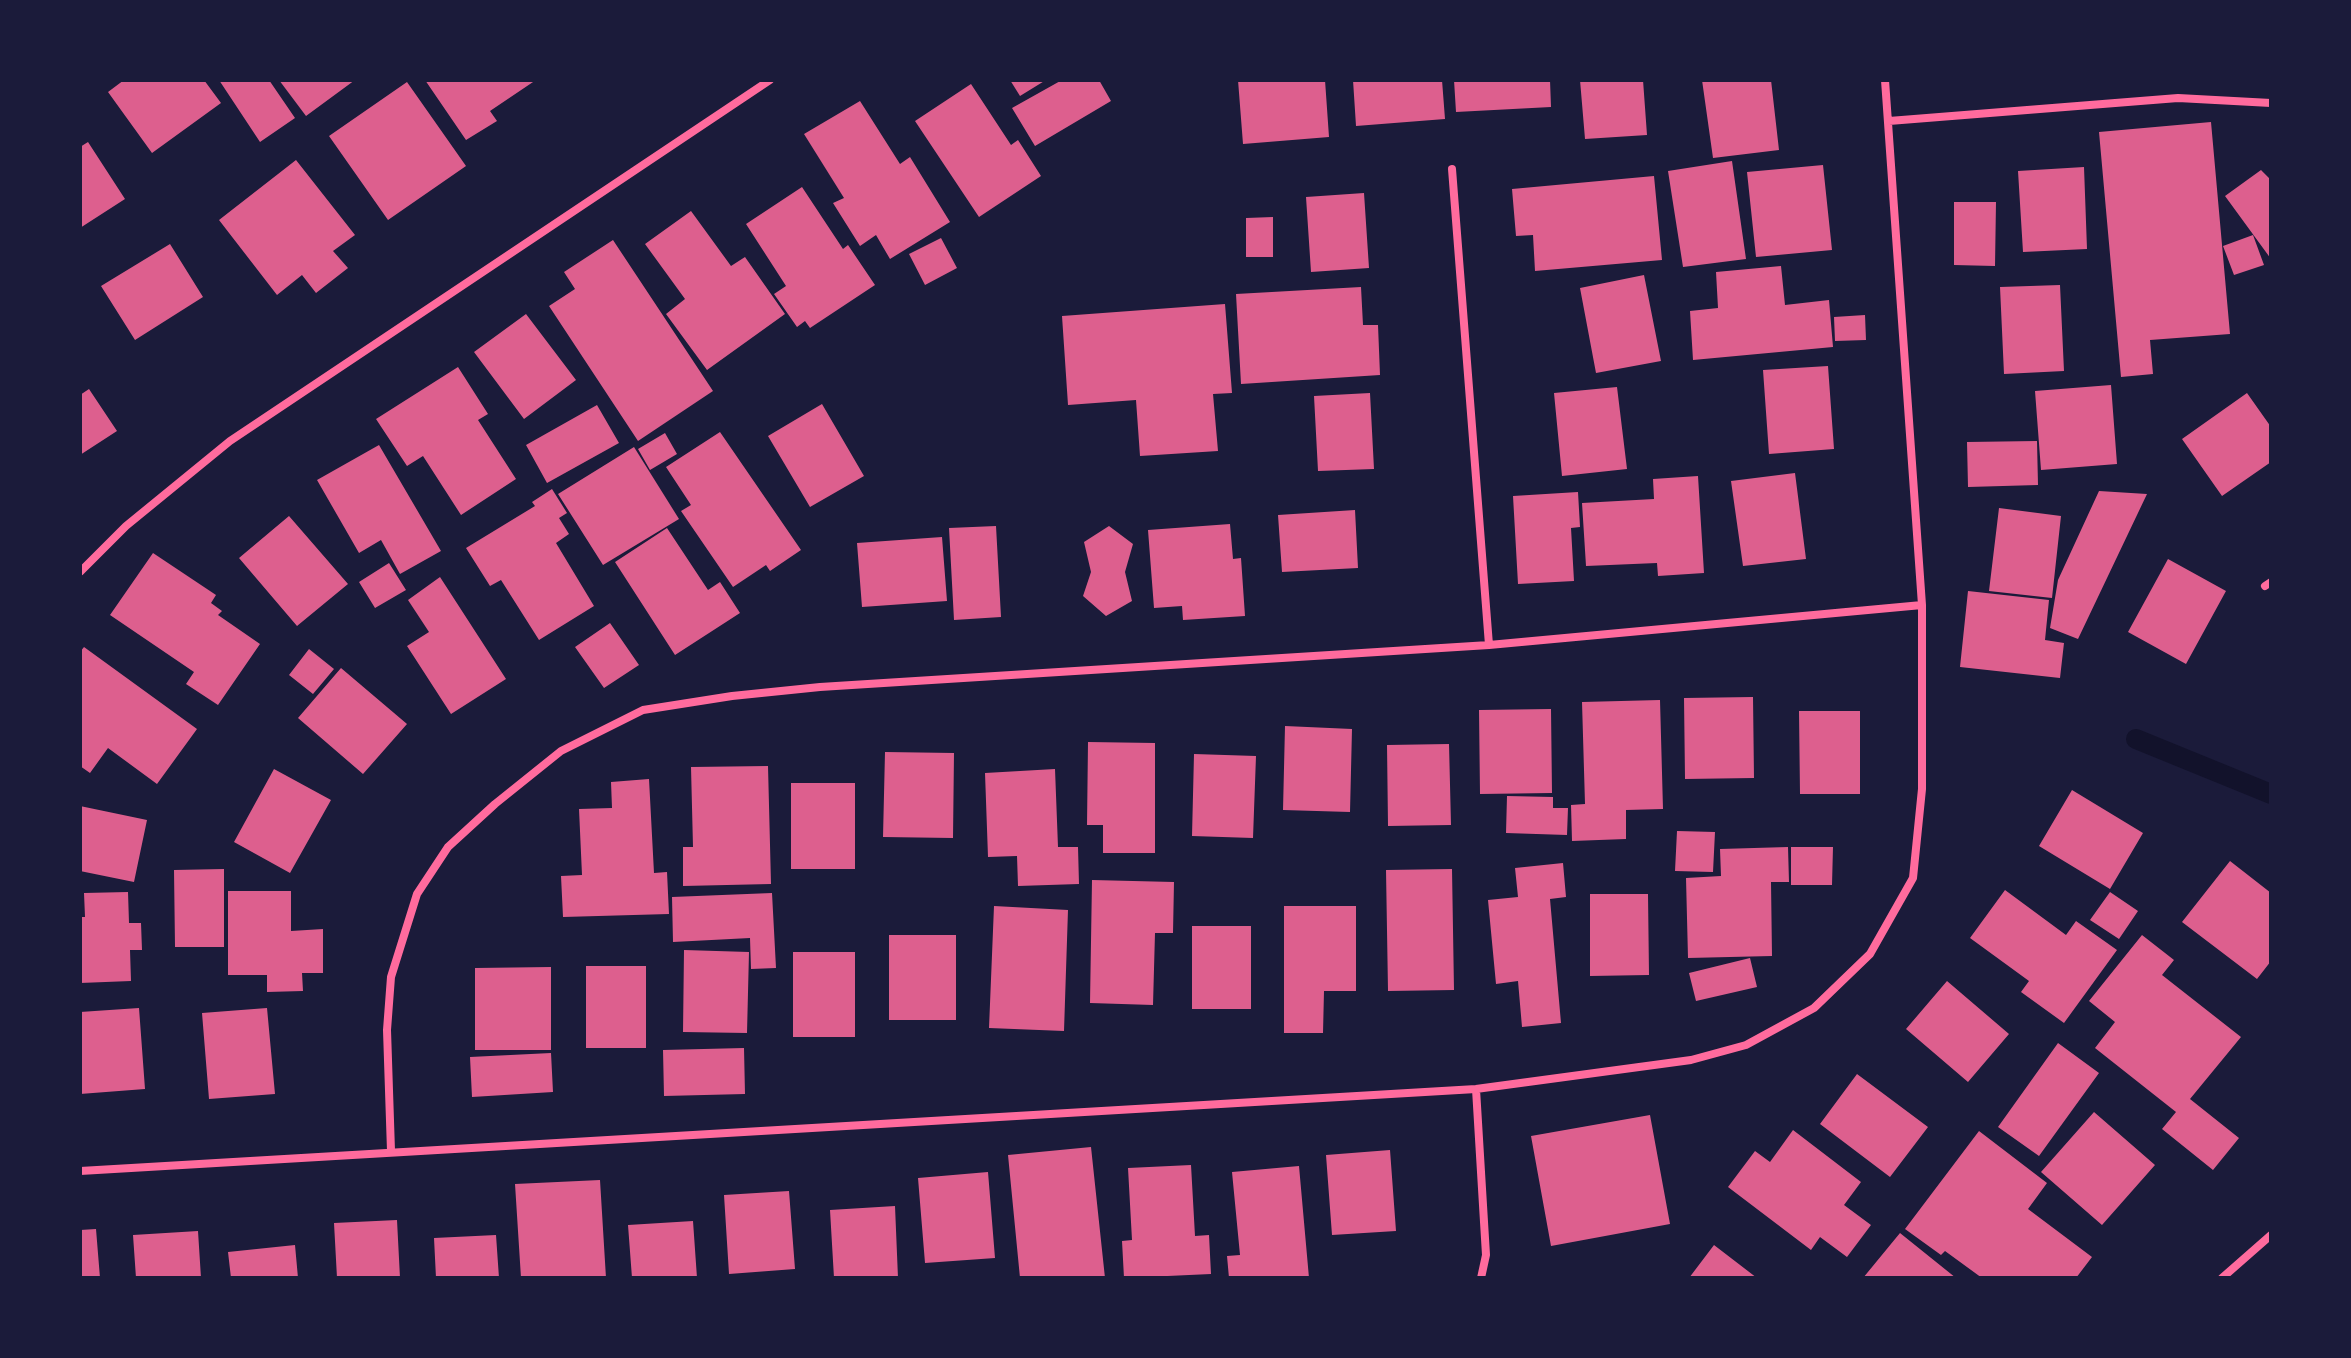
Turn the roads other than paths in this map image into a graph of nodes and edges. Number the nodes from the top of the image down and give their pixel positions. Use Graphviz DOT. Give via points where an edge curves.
graph roads {
  1 [pos="770,80"];
  2 [pos="1885,80"];
  3 [pos="2271,103"];
  4 [pos="1889,121"];
  5 [pos="1452,169"];
  6 [pos="80,572"];
  7 [pos="1922,605"];
  8 [pos="1489,645"];
  9 [pos="1476,1089"];
  10 [pos="391,1151"];
  11 [pos="80,1171"];
  12 [pos="2270,1236"];
  13 [pos="1481,1278"];
  14 [pos="2222,1278"];
  1 -- 6 [label="street" via="230,441 126,526"];
  2 -- 4 [label="street"];
  3 -- 4 [label="street" via="2178,98"];
  4 -- 7 [label="street"];
  5 -- 8 [label="street"];
  7 -- 8 [label="street"];
  7 -- 9 [label="street" via="1922,789 1913,878 1870,954 1814,1008 1746,1045 1691,1060"];
  8 -- 10 [label="street" via="820,687 643,710 561,751 495,804 448,847 417,894 391,977"];
  9 -- 10 [label="street"];
  9 -- 13 [label="street" via="1486,1255"];
  10 -- 11 [label="street"];
  12 -- 14 [label="street"];
}
